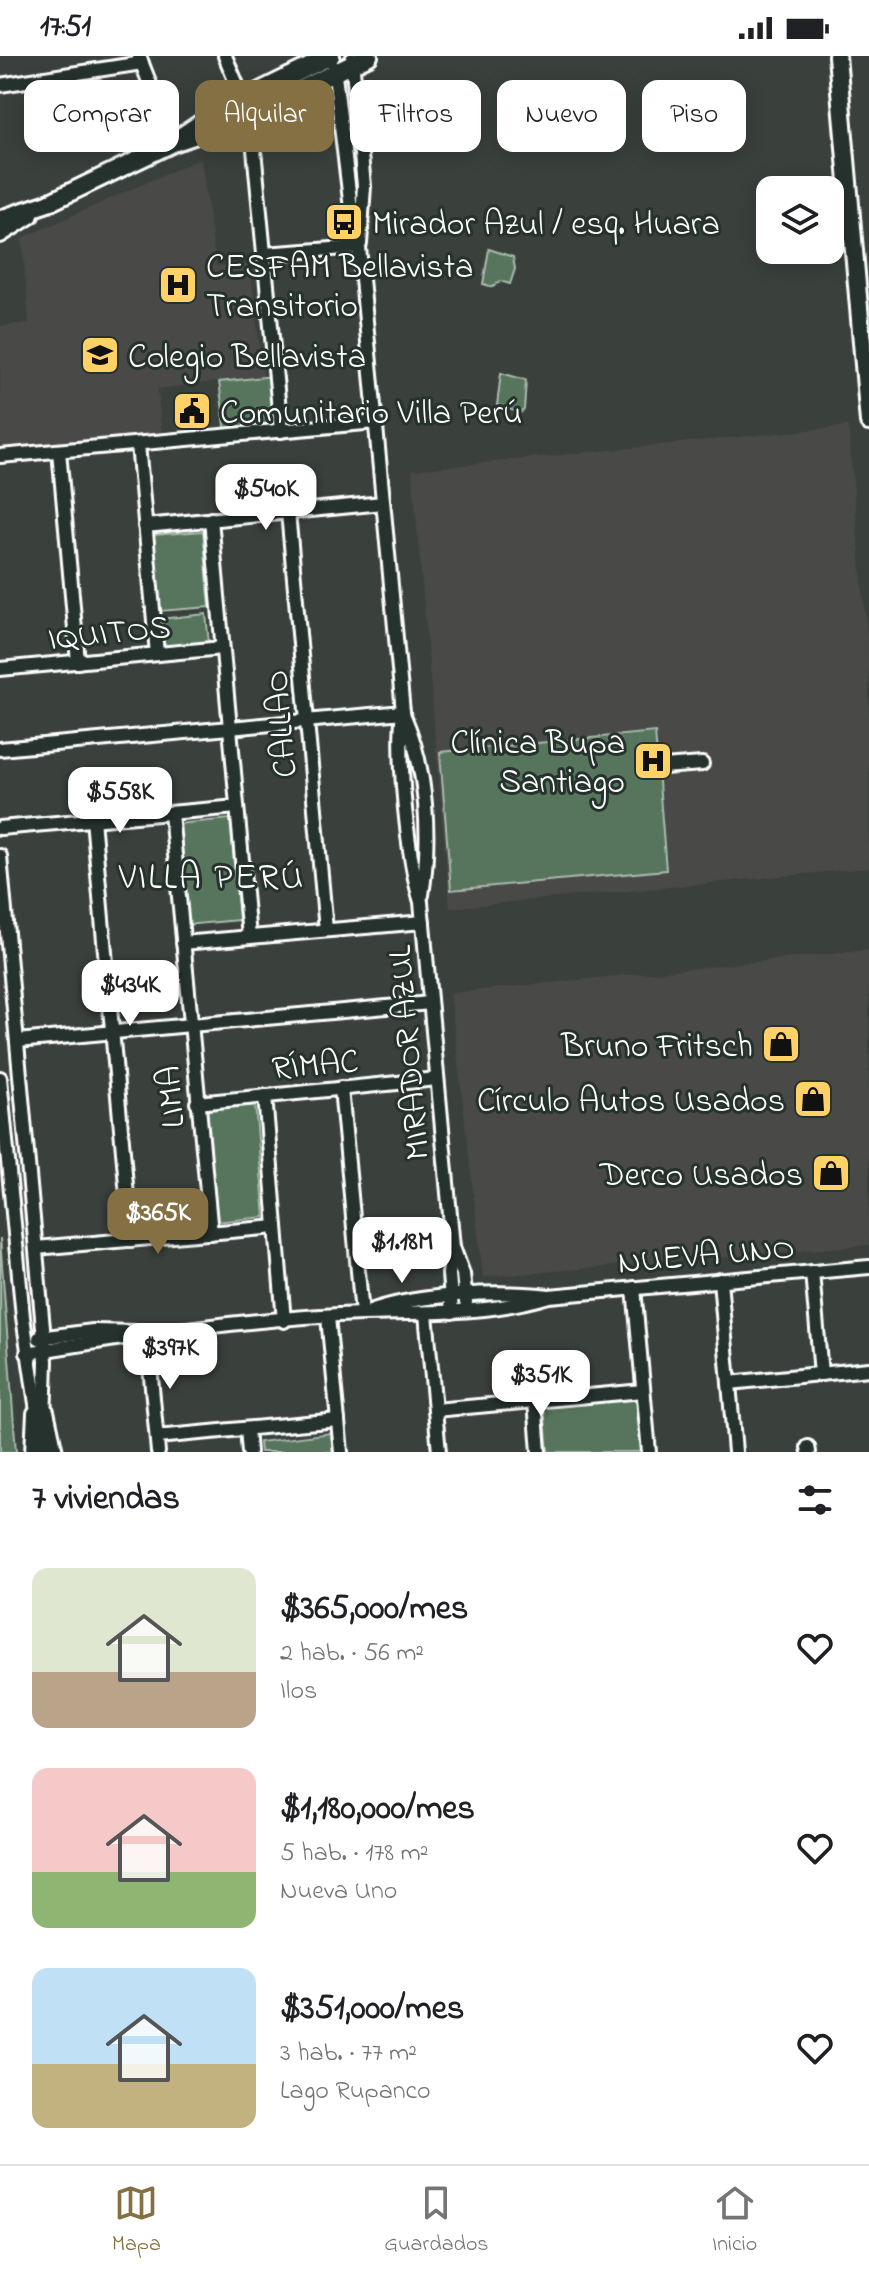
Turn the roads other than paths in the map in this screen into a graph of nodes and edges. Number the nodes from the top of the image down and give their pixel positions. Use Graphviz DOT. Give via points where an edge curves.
graph roads {
  1 [pos="225,56"];
  2 [pos="331,56"];
  3 [pos="837,56"];
  4 [pos="358,58"];
  5 [pos="141,59"];
  6 [pos="336,73"];
  7 [pos="149,80"];
  8 [pos="234,80"];
  9 [pos="291,80"];
  10 [pos="318,80"];
  11 [pos="0,85"];
  12 [pos="154,152"];
  13 [pos="251,152"];
  14 [pos="48,203"];
  15 [pos="0,219"];
  16 [pos="0,234"];
  17 [pos="359,247"];
  18 [pos="264,254"];
  19 [pos="376,422"];
  20 [pos="869,422"];
  21 [pos="281,431"];
  22 [pos="138,444"];
  23 [pos="59,451"];
  24 [pos="0,456"];
  25 [pos="383,503"];
  26 [pos="288,512"];
  27 [pos="211,519"];
  28 [pos="145,526"];
  29 [pos="222,648"];
  30 [pos="157,654"];
  31 [pos="78,662"];
  32 [pos="0,669"];
  33 [pos="403,712"];
  34 [pos="307,721"];
  35 [pos="230,728"];
  36 [pos="0,749"];
  37 [pos="702,764"];
  38 [pos="663,767"];
  39 [pos="237,807"];
  40 [pos="171,813"];
  41 [pos="93,819"];
  42 [pos="0,828"];
  43 [pos="0,856"];
  44 [pos="423,922"];
  45 [pos="3,927"];
  46 [pos="326,930"];
  47 [pos="249,937"];
  48 [pos="183,943"];
  49 [pos="430,1003"];
  50 [pos="190,1025"];
  51 [pos="112,1032"];
  52 [pos="17,1041"];
  53 [pos="0,1078"];
  54 [pos="437,1079"];
  55 [pos="341,1088"];
  56 [pos="265,1096"];
  57 [pos="197,1103"];
  58 [pos="29,1179"];
  59 [pos="10,1181"];
  60 [pos="276,1227"];
  61 [pos="211,1233"];
  62 [pos="131,1240"];
  63 [pos="453,1247"];
  64 [pos="36,1248"];
  65 [pos="869,1267"];
  66 [pos="812,1272"];
  67 [pos="720,1280"];
  68 [pos="634,1288"];
  69 [pos="466,1304"];
  70 [pos="452,1305"];
  71 [pos="362,1314"];
  72 [pos="426,1314"];
  73 [pos="328,1317"];
  74 [pos="284,1321"];
  75 [pos="147,1334"];
  76 [pos="44,1344"];
  77 [pos="26,1346"];
  78 [pos="869,1369"];
  79 [pos="821,1374"];
  80 [pos="729,1383"];
  81 [pos="643,1391"];
  82 [pos="535,1401"];
  83 [pos="40,1405"];
  84 [pos="435,1410"];
  85 [pos="338,1420"];
  86 [pos="247,1429"];
  87 [pos="157,1437"];
  88 [pos="32,1452"];
  89 [pos="43,1452"];
  90 [pos="56,1452"];
  91 [pos="158,1452"];
  92 [pos="249,1452"];
  93 [pos="341,1452"];
  94 [pos="439,1452"];
  95 [pos="539,1452"];
  96 [pos="649,1452"];
  97 [pos="735,1452"];
  1 -- 8 [label="street"];
  2 -- 6 [label="street, MIRADOR AZUL"];
  2 -- 9 [label="main road"];
  3 -- 20 [label="main road"];
  4 -- 6 [label="main road"];
  4 -- 17 [label="street, MIRADOR AZUL" via="364,186"];
  5 -- 7 [label="street"];
  5 -- 11 [label="street"];
  6 -- 10 [label="main road"];
  6 -- 17 [label="street, MIRADOR AZUL"];
  12 -- 14 [label="main road"];
  13 -- 18 [label="street"];
  14 -- 15 [label="main road"];
  14 -- 16 [label="main road"];
  17 -- 18 [label="street"];
  17 -- 19 [label="street, MIRADOR AZUL"];
  18 -- 21 [label="street"];
  19 -- 21 [label="street"];
  19 -- 25 [label="street, MIRADOR AZUL"];
  21 -- 22 [label="street"];
  22 -- 23 [label="street"];
  22 -- 28 [label="street"];
  23 -- 24 [label="street"];
  23 -- 31 [label="street"];
  25 -- 26 [label="street"];
  25 -- 33 [label="street, MIRADOR AZUL"];
  26 -- 27 [label="street"];
  26 -- 34 [label="street, CALLAO"];
  27 -- 28 [label="street"];
  27 -- 29 [label="street"];
  28 -- 30 [label="street"];
  29 -- 30 [label="street, IQUITOS"];
  29 -- 35 [label="street"];
  30 -- 31 [label="street, IQUITOS"];
  31 -- 32 [label="street, IQUITOS"];
  33 -- 34 [label="street"];
  33 -- 44 [label="street, MIRADOR AZUL" via="401,746 412,862"];
  34 -- 35 [label="street"];
  34 -- 46 [label="street, CALLAO"];
  35 -- 36 [label="street"];
  35 -- 39 [label="street"];
  37 -- 38 [label="street"];
  39 -- 40 [label="street"];
  39 -- 47 [label="street"];
  40 -- 41 [label="street"];
  40 -- 48 [label="street, LIMA"];
  41 -- 42 [label="street"];
  41 -- 51 [label="street"];
  43 -- 45 [label="street"];
  44 -- 46 [label="street"];
  44 -- 49 [label="street, MIRADOR AZUL"];
  45 -- 52 [label="street"];
  46 -- 47 [label="street"];
  47 -- 48 [label="street"];
  48 -- 50 [label="street, LIMA"];
  49 -- 50 [label="street"];
  49 -- 54 [label="street, MIRADOR AZUL"];
  50 -- 51 [label="street"];
  50 -- 57 [label="street, LIMA"];
  51 -- 52 [label="street"];
  51 -- 62 [label="street"];
  52 -- 58 [label="street"];
  53 -- 59 [label="street"];
  54 -- 55 [label="street, RÍMAC"];
  54 -- 63 [label="street, MIRADOR AZUL"];
  55 -- 56 [label="street, RÍMAC"];
  55 -- 71 [label="street"];
  56 -- 57 [label="street, RÍMAC"];
  56 -- 60 [label="street"];
  57 -- 61 [label="street, LIMA"];
  58 -- 59 [label="street"];
  58 -- 64 [label="street"];
  59 -- 77 [label="street"];
  60 -- 61 [label="street"];
  60 -- 74 [label="street"];
  61 -- 62 [label="street"];
  62 -- 64 [label="street"];
  63 -- 69 [label="street, MIRADOR AZUL"];
  63 -- 70 [label="street, MIRADOR AZUL"];
  64 -- 76 [label="street"];
  65 -- 66 [label="street, NUEVA UNO"];
  66 -- 67 [label="street, NUEVA UNO"];
  66 -- 79 [label="street"];
  67 -- 68 [label="street, NUEVA UNO"];
  67 -- 80 [label="street"];
  68 -- 69 [label="street, NUEVA UNO"];
  68 -- 81 [label="street"];
  69 -- 70 [label="street, NUEVA UNO"];
  70 -- 71 [label="street, NUEVA UNO" via="396,1304"];
  70 -- 72 [label="street, NUEVA UNO"];
  71 -- 72 [label="street, NUEVA UNO"];
  71 -- 73 [label="street, NUEVA UNO"];
  72 -- 84 [label="street"];
  73 -- 74 [label="street, NUEVA UNO"];
  73 -- 85 [label="street"];
  74 -- 75 [label="street, NUEVA UNO"];
  75 -- 76 [label="street, NUEVA UNO"];
  75 -- 87 [label="street"];
  76 -- 77 [label="street, NUEVA UNO"];
  76 -- 83 [label="street"];
  77 -- 83 [label="street"];
  78 -- 79 [label="street"];
  79 -- 80 [label="street"];
  80 -- 97 [label="street"];
  81 -- 82 [label="street"];
  81 -- 96 [label="street"];
  82 -- 84 [label="street"];
  82 -- 95 [label="street"];
  83 -- 88 [label="street"];
  83 -- 89 [label="street"];
  83 -- 90 [label="street"];
  84 -- 94 [label="street"];
  85 -- 86 [label="street"];
  85 -- 93 [label="street"];
  86 -- 87 [label="street"];
  86 -- 92 [label="street"];
  87 -- 91 [label="street"];
}
